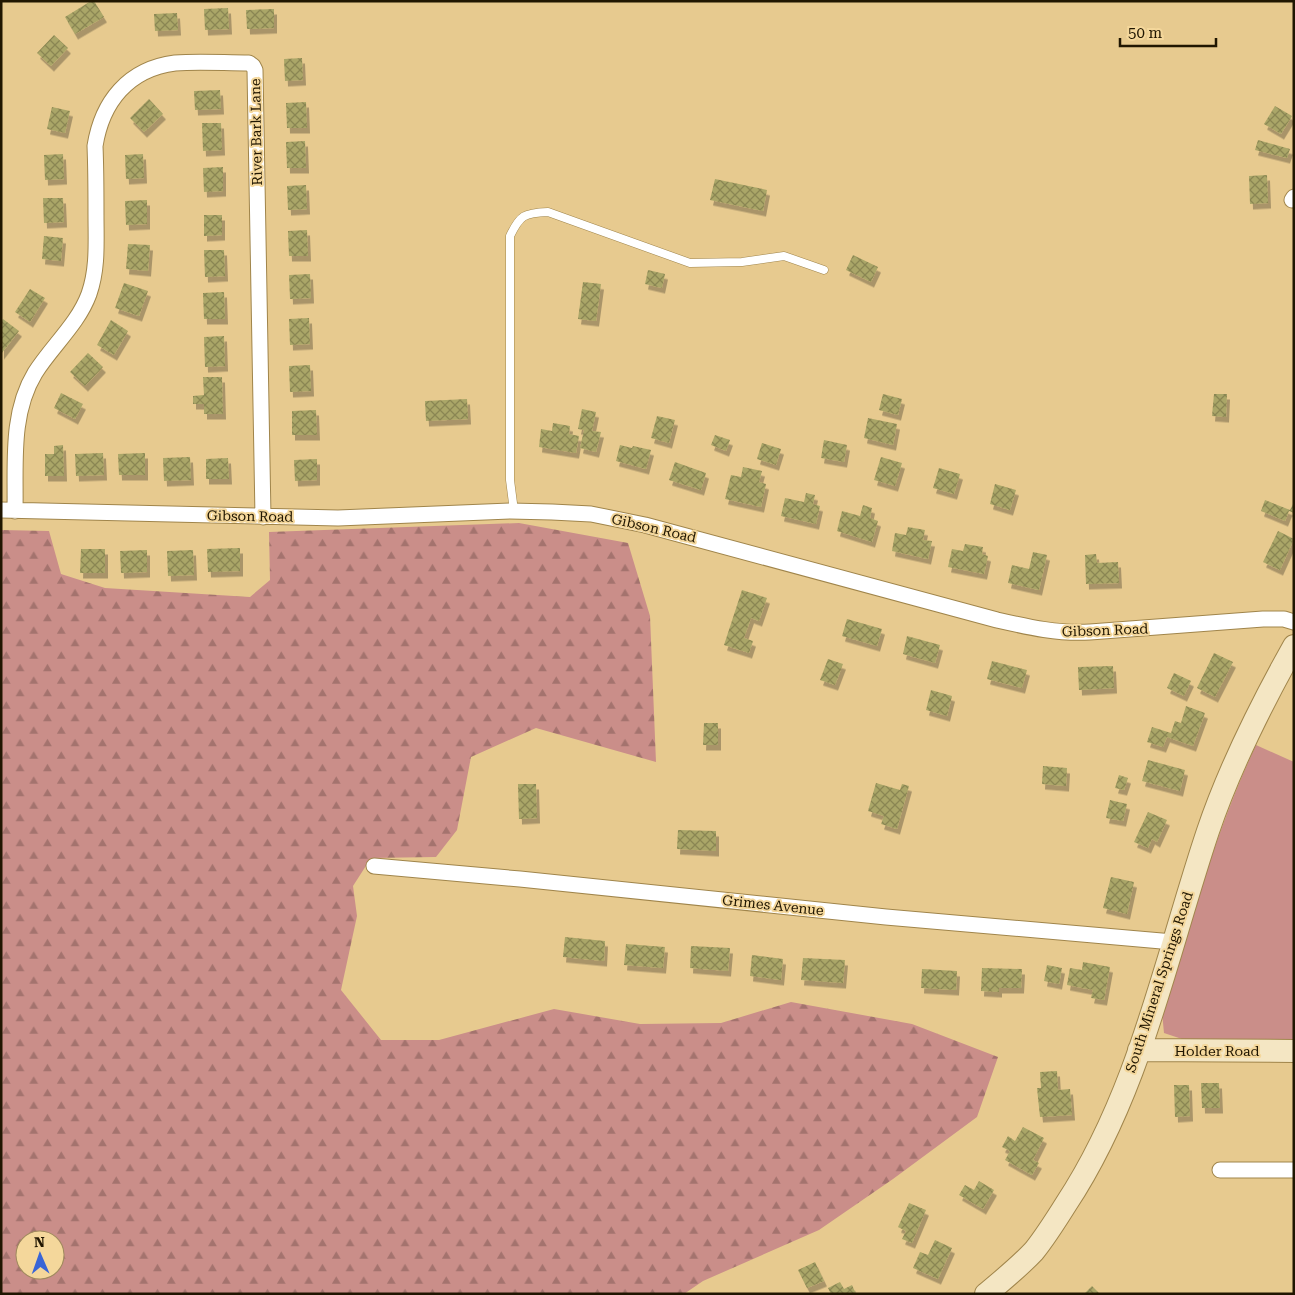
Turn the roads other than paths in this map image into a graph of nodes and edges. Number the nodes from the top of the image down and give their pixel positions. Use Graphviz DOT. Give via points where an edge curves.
graph roads {
  1 [pos="824,270"];
  2 [pos="8,511"];
  3 [pos="514,511"];
  4 [pos="263,517"];
  5 [pos="1294,622"];
  6 [pos="1294,646"];
  7 [pos="374,866"];
  8 [pos="1173,942"];
  9 [pos="1139,1050"];
  10 [pos="1294,1051"];
  11 [pos="1220,1170"];
  12 [pos="1294,1170"];
  13 [pos="986,1294"];
  1 -- 3 [label="lane" via="784,256 742,262 690,263 548,212 529,212 518,221 510,236 510,480"];
  2 -- 4 [label="street, Gibson Road"];
  2 -- 4 [label="street, River Bark Lane" via="20,407 36,372 78,315 94,277 95,146 103,114 131,80 160,66 248,63 255,70"];
  3 -- 4 [label="street, Gibson Road" via="338,518"];
  3 -- 5 [label="street, Gibson Road" via="590,514 645,525 1045,631 1090,632 1268,619"];
  6 -- 8 [label="street, South Mineral Springs Road" via="1248,733 1218,802"];
  7 -- 8 [label="street, Grimes Avenue"];
  8 -- 9 [label="street, South Mineral Springs Road"];
  9 -- 10 [label="street, Holder Road"];
  9 -- 13 [label="street, South Mineral Springs Road" via="1114,1116 1073,1194 1034,1251"];
  11 -- 12 [label="street"];
}
